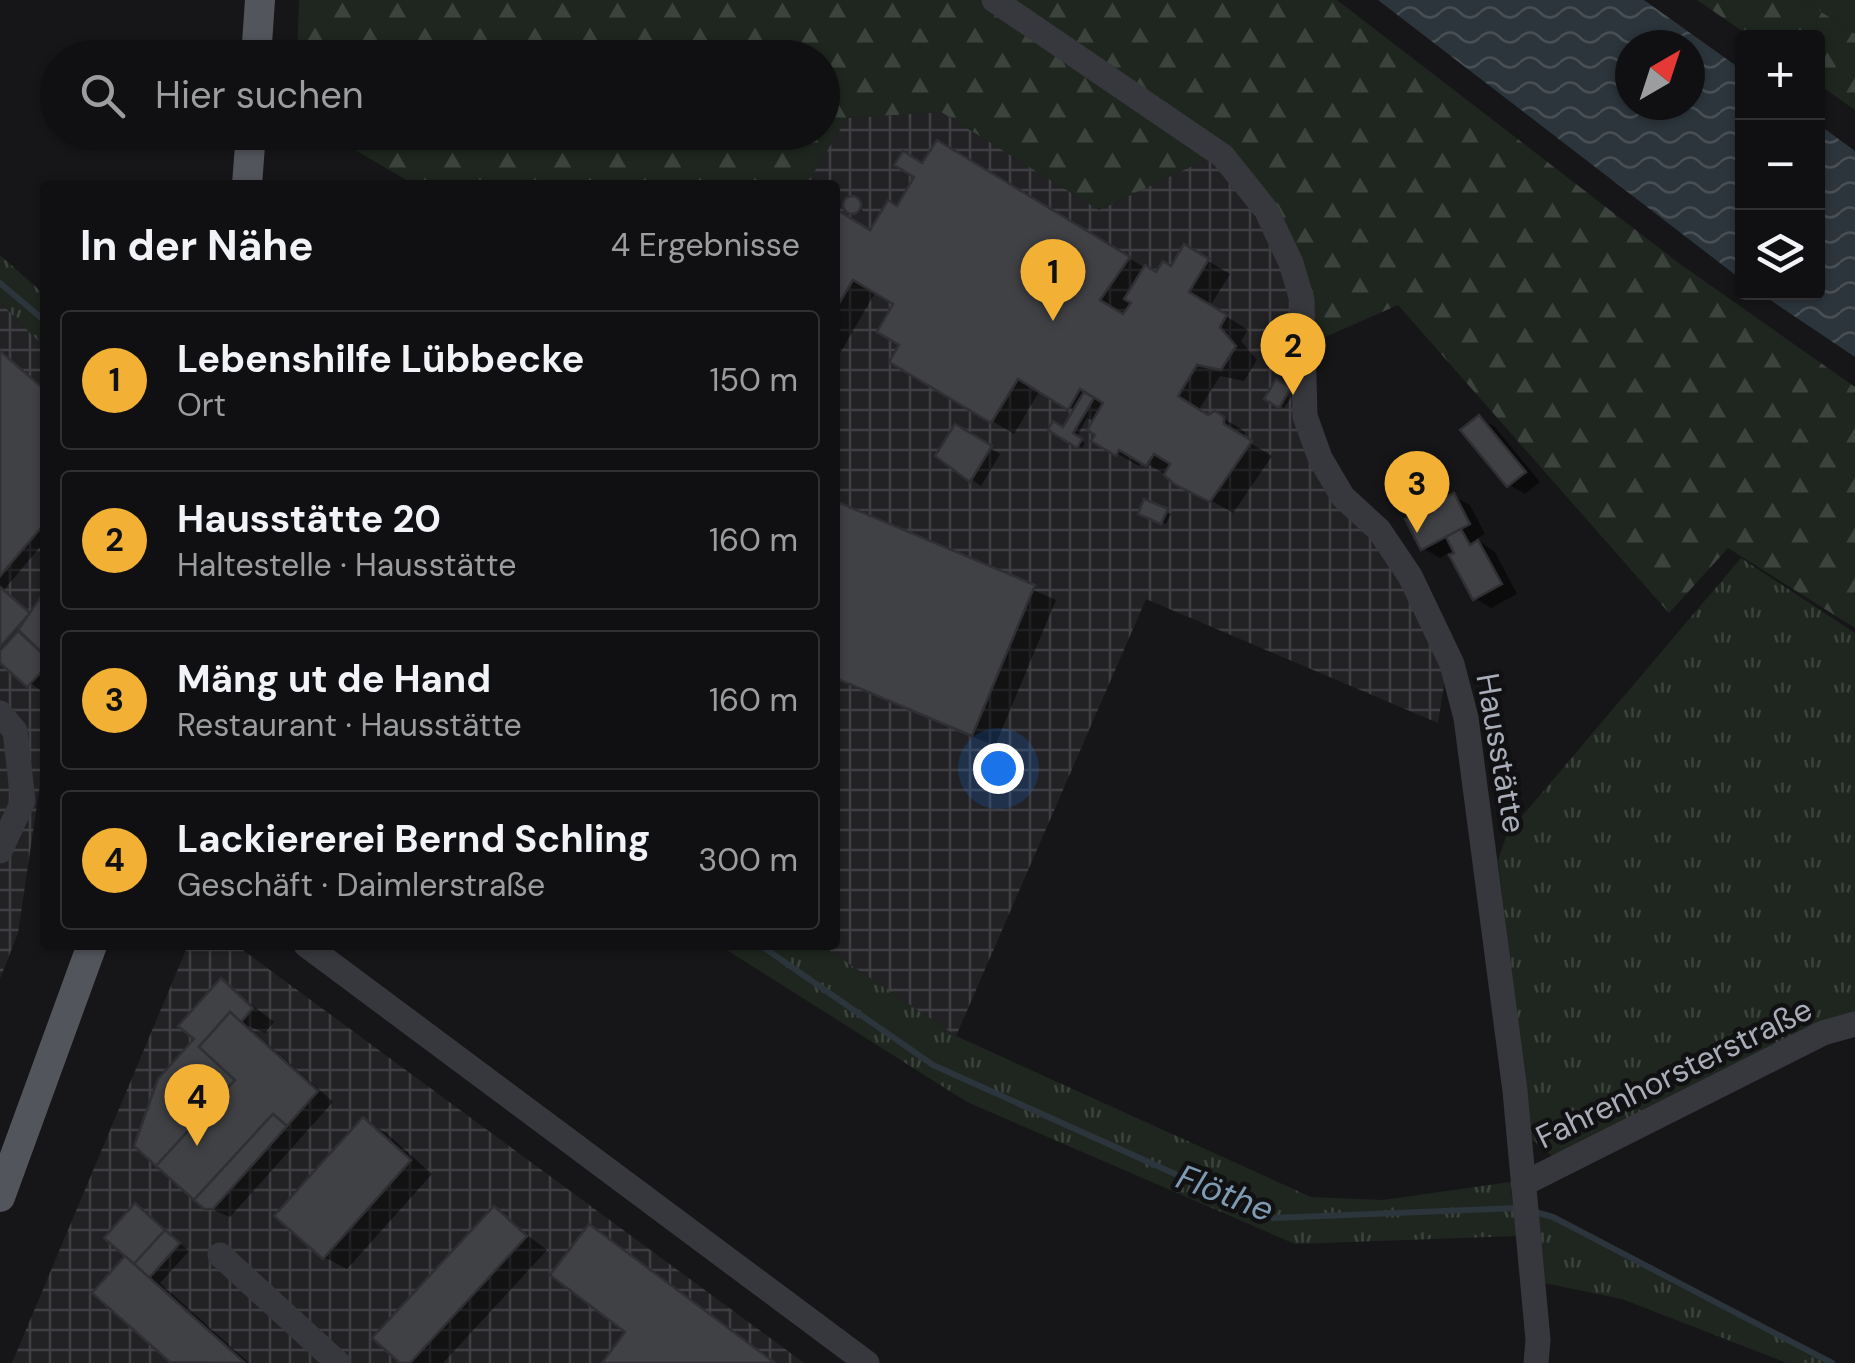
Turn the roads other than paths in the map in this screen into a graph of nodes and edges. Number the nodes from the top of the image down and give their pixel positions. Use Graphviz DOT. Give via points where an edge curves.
graph roads {
  1 [pos="260,0"];
  2 [pos="994,0"];
  3 [pos="257,40"];
  4 [pos="249,150"];
  5 [pos="247,180"];
  6 [pos="8,722"];
  7 [pos="0,852"];
  8 [pos="90,950"];
  9 [pos="313,950"];
  10 [pos="1855,1024"];
  11 [pos="1524,1184"];
  12 [pos="0,1197"];
  13 [pos="220,1255"];
  14 [pos="336,1362"];
  15 [pos="867,1363"];
  16 [pos="1536,1363"];
  1 -- 3 [label="main road"];
  2 -- 11 [label="street, Hausstätte" via="1223,156 1280,236 1302,300 1305,416 1320,458 1342,498 1379,530 1410,576 1434,619 1462,700"];
  4 -- 5 [label="main road"];
  6 -- 7 [label="street" via="23,800"];
  8 -- 12 [label="main road"];
  9 -- 15 [label="street"];
  10 -- 11 [label="street, Fahrenhorsterstraße"];
  11 -- 16 [label="street, Hausstätte"];
  13 -- 14 [label="street"];
}
